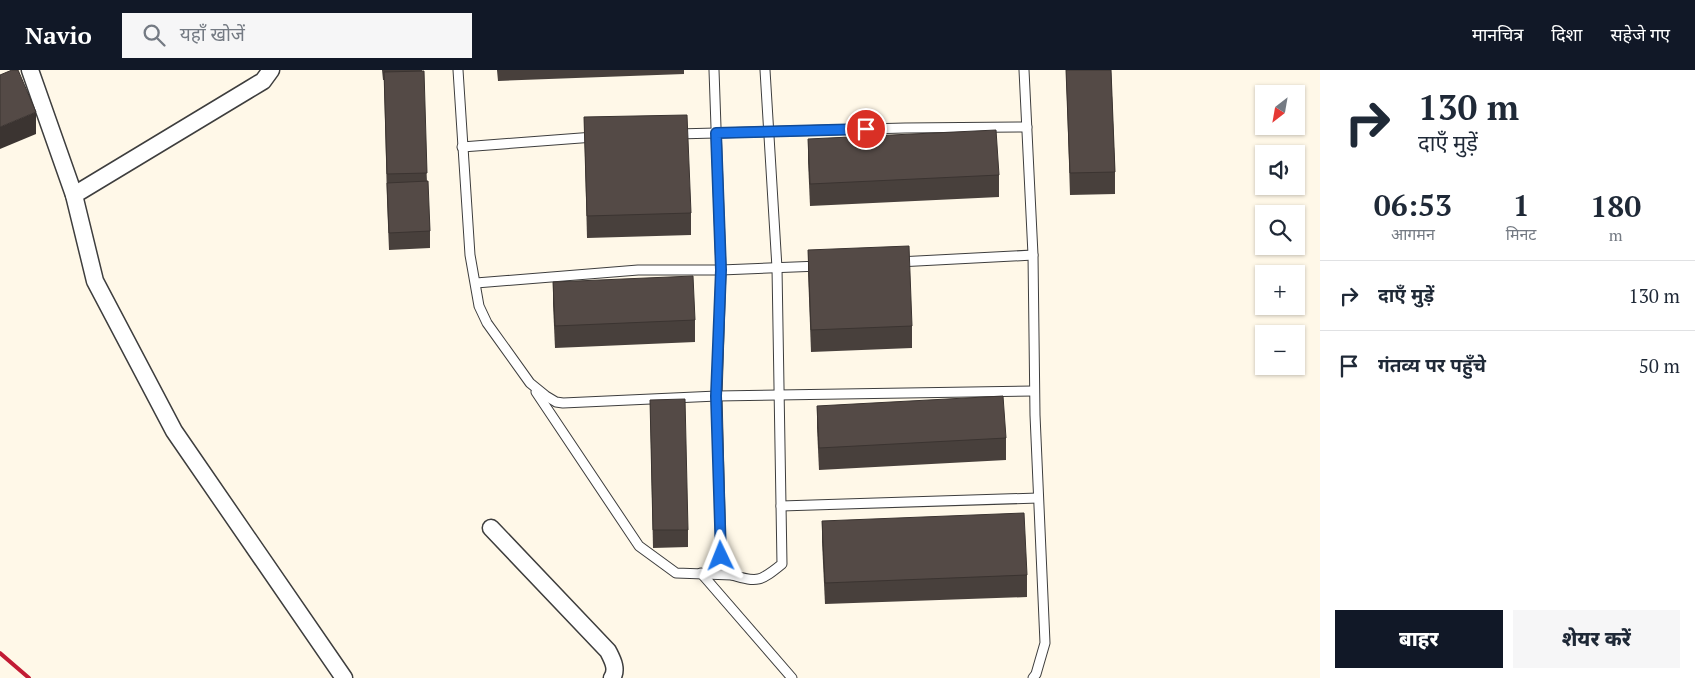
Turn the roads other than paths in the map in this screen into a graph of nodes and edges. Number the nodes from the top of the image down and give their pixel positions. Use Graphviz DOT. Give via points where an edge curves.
graph roads {
  1 [pos="30,70"];
  2 [pos="271,70"];
  3 [pos="458,70"];
  4 [pos="714,70"];
  5 [pos="765,70"];
  6 [pos="1024,70"];
  7 [pos="1027,127"];
  8 [pos="768,130"];
  9 [pos="716,133"];
  10 [pos="665,135"];
  11 [pos="606,137"];
  12 [pos="462,146"];
  13 [pos="74,195"];
  14 [pos="1033,255"];
  15 [pos="885,262"];
  16 [pos="826,265"];
  17 [pos="777,268"];
  18 [pos="721,270"];
  19 [pos="476,283"];
  20 [pos="530,384"];
  21 [pos="1034,391"];
  22 [pos="779,395"];
  23 [pos="716,396"];
  24 [pos="1038,498"];
  25 [pos="781,506"];
  26 [pos="492,528"];
  27 [pos="701,573"];
  28 [pos="732,575"];
  29 [pos="344,678"];
  30 [pos="612,678"];
  31 [pos="792,678"];
  32 [pos="1033,678"];
  1 -- 13 [label="street"];
  2 -- 13 [label="street" via="263,81"];
  3 -- 12 [label="lane"];
  4 -- 9 [label="lane"];
  5 -- 8 [label="lane"];
  6 -- 7 [label="lane"];
  7 -- 8 [label="lane"];
  7 -- 14 [label="lane"];
  8 -- 9 [label="lane"];
  8 -- 17 [label="lane"];
  9 -- 10 [label="lane"];
  9 -- 18 [label="lane"];
  11 -- 12 [label="lane"];
  12 -- 19 [label="lane" via="470,255"];
  13 -- 29 [label="street" via="95,281 174,431"];
  14 -- 15 [label="lane"];
  14 -- 21 [label="lane"];
  16 -- 17 [label="lane"];
  17 -- 18 [label="lane"];
  17 -- 22 [label="lane"];
  18 -- 19 [label="lane" via="638,270"];
  18 -- 23 [label="lane"];
  19 -- 20 [label="lane" via="479,306 487,323"];
  20 -- 23 [label="lane" via="554,401 563,403"];
  20 -- 27 [label="lane" via="639,546 676,573"];
  21 -- 22 [label="lane"];
  21 -- 24 [label="lane"];
  22 -- 23 [label="lane"];
  22 -- 25 [label="lane"];
  23 -- 28 [label="lane" via="721,556"];
  24 -- 25 [label="lane"];
  24 -- 32 [label="lane" via="1045,643"];
  25 -- 28 [label="lane" via="782,564 766,577 751,581"];
  26 -- 30 [label="street" via="608,650 613,662"];
  27 -- 28 [label="lane"];
  27 -- 31 [label="lane"];
}
